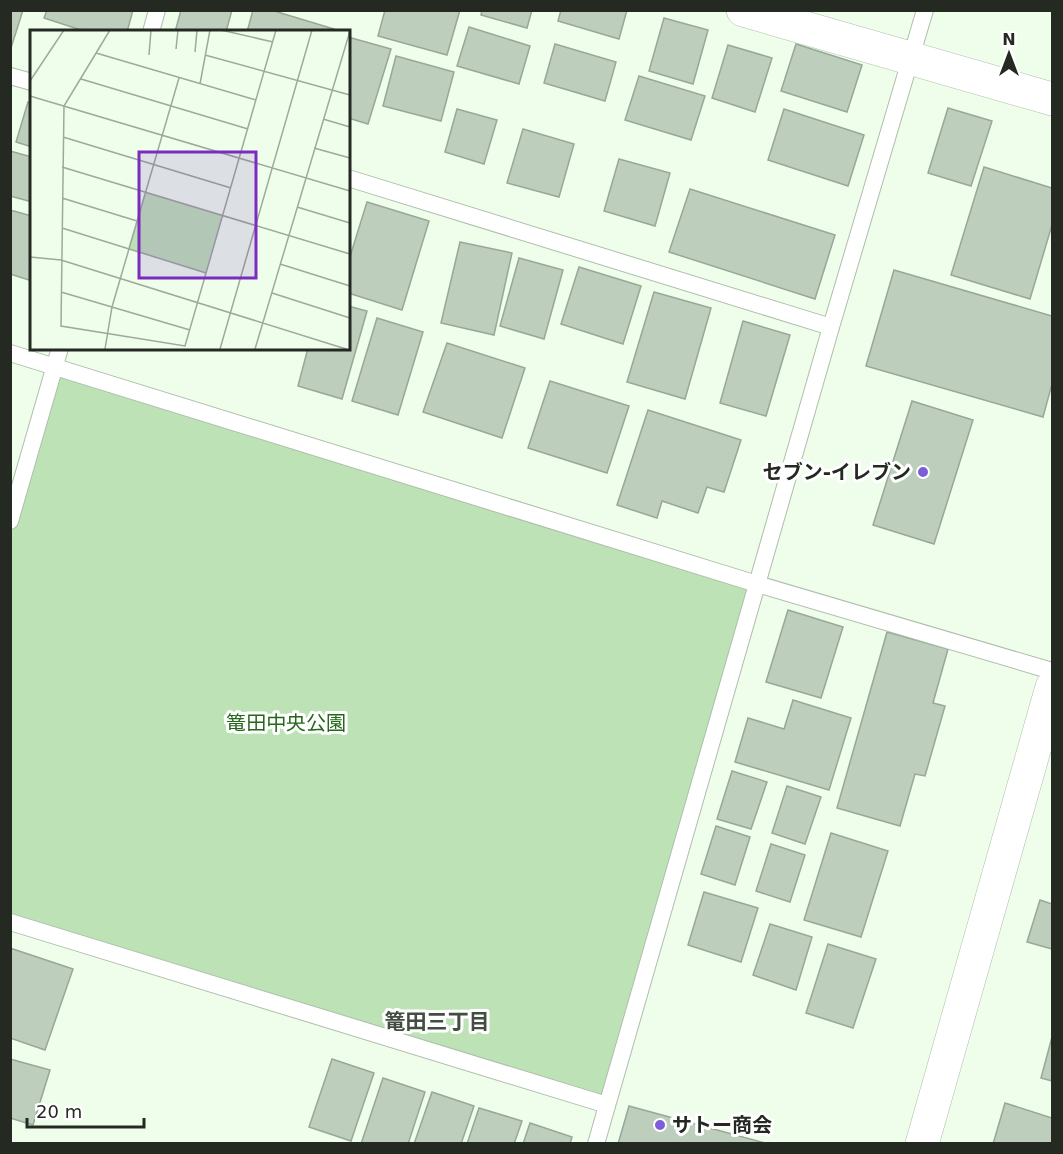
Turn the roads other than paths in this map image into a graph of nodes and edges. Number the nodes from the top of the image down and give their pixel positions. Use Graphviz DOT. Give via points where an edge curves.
graph roads {
  1 [pos="158,10"];
  2 [pos="743,10"];
  3 [pos="925,10"];
  4 [pos="153,30"];
  5 [pos="911,60"];
  6 [pos="10,76"];
  7 [pos="30,81"];
  8 [pos="1053,99"];
  9 [pos="350,179"];
  10 [pos="831,327"];
  11 [pos="59,350"];
  12 [pos="10,353"];
  13 [pos="55,366"];
  14 [pos="10,521"];
  15 [pos="758,584"];
  16 [pos="1053,670"];
  17 [pos="1053,687"];
  18 [pos="10,922"];
  19 [pos="607,1105"];
  20 [pos="596,1143"];
  21 [pos="922,1143"];
  1 -- 4 [label="lane"];
  2 -- 5 [label="street"];
  3 -- 5 [label="lane"];
  5 -- 8 [label="street"];
  5 -- 10 [label="lane"];
  6 -- 7 [label="lane"];
  9 -- 10 [label="lane"];
  10 -- 15 [label="lane"];
  11 -- 13 [label="lane"];
  12 -- 13 [label="lane"];
  13 -- 14 [label="lane"];
  13 -- 15 [label="lane"];
  15 -- 16 [label="lane"];
  15 -- 19 [label="lane"];
  17 -- 21 [label="street"];
  18 -- 19 [label="lane"];
  19 -- 20 [label="lane"];
}
